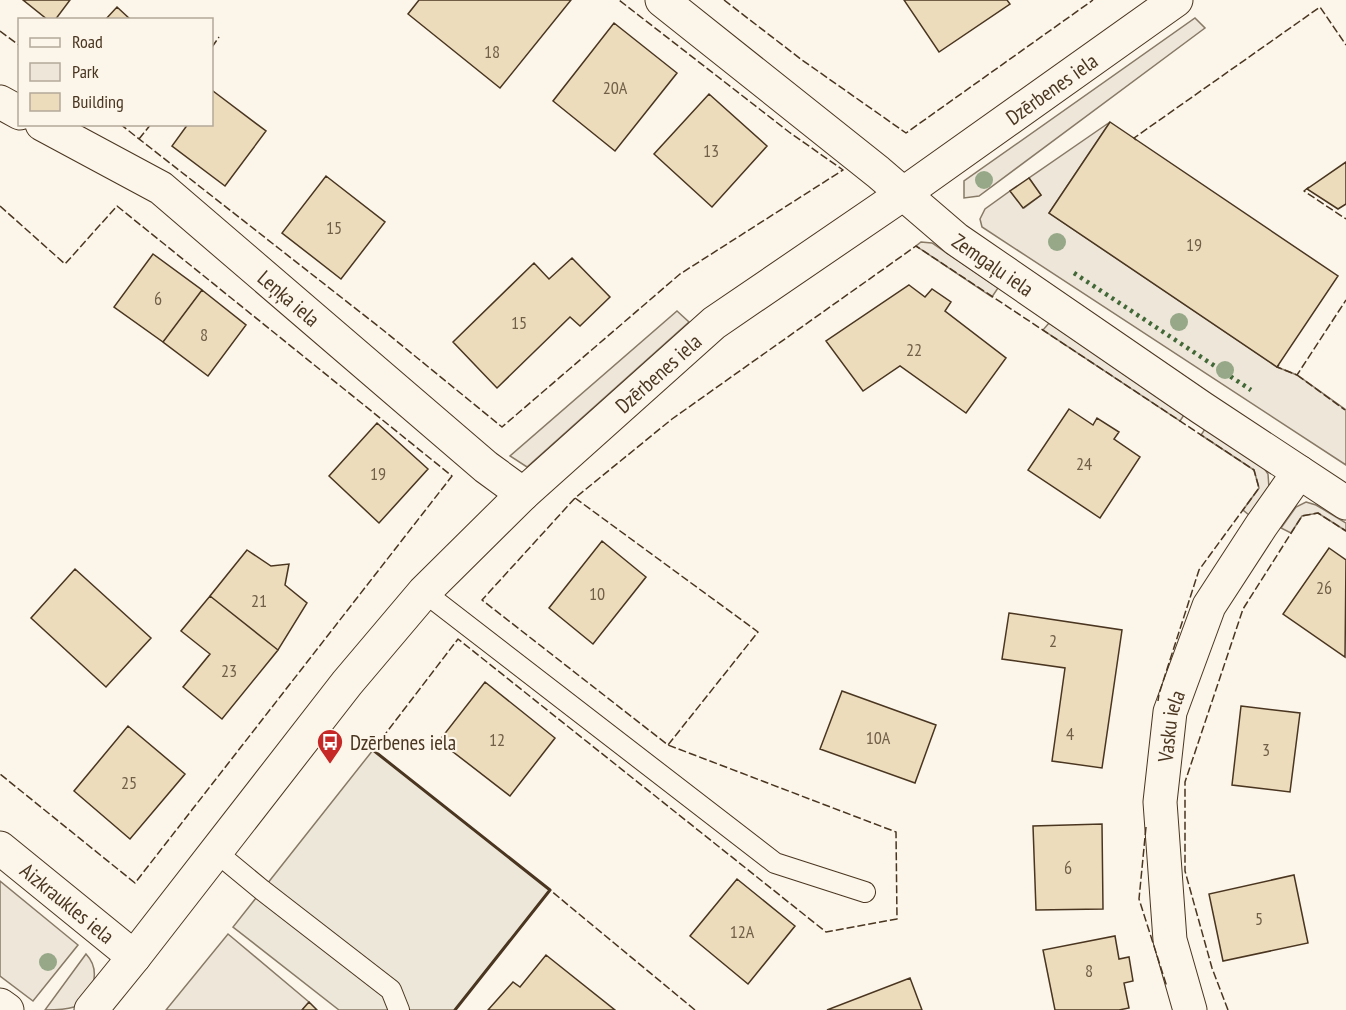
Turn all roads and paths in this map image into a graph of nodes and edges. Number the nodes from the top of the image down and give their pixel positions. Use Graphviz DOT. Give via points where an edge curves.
graph roads {
  1 [pos="662,0"];
  2 [pos="1176,0"];
  3 [pos="0,102"];
  4 [pos="18,112"];
  5 [pos="46,126"];
  6 [pos="903,194"];
  7 [pos="1299,472"];
  8 [pos="523,494"];
  9 [pos="1346,503"];
  10 [pos="424,592"];
  11 [pos="0,848"];
  12 [pos="216,852"];
  13 [pos="866,892"];
  14 [pos="134,957"];
  15 [pos="0,1005"];
  16 [pos="6,1010"];
  17 [pos="91,1010"];
  18 [pos="399,1010"];
  19 [pos="1190,1010"];
  1 -- 6 [label="street, Zemgaļu iela"];
  2 -- 6 [label="street, Dzērbenes iela"];
  3 -- 4 [label="street"];
  5 -- 8 [label="street, Leņķa iela" via="161,188 486,467"];
  6 -- 7 [label="street, Zemgaļu iela" via="956,239"];
  6 -- 8 [label="street, Dzērbenes iela" via="714,323"];
  7 -- 9 [label="street, Zemgaļu iela"];
  7 -- 19 [label="street, Vasku iela" via="1209,606 1170,712 1160,802 1170,940"];
  8 -- 10 [label="street, Dzērbenes iela"];
  10 -- 12 [label="street, Dzērbenes iela"];
  10 -- 13 [label="lane" via="775,863"];
  11 -- 14 [label="street, Aizkraukles iela"];
  12 -- 14 [label="street, Dzērbenes iela"];
  12 -- 18 [label="lane" via="391,990"];
  14 -- 17 [label="street, Dzērbenes iela"];
  15 -- 16 [label="street"];
}
